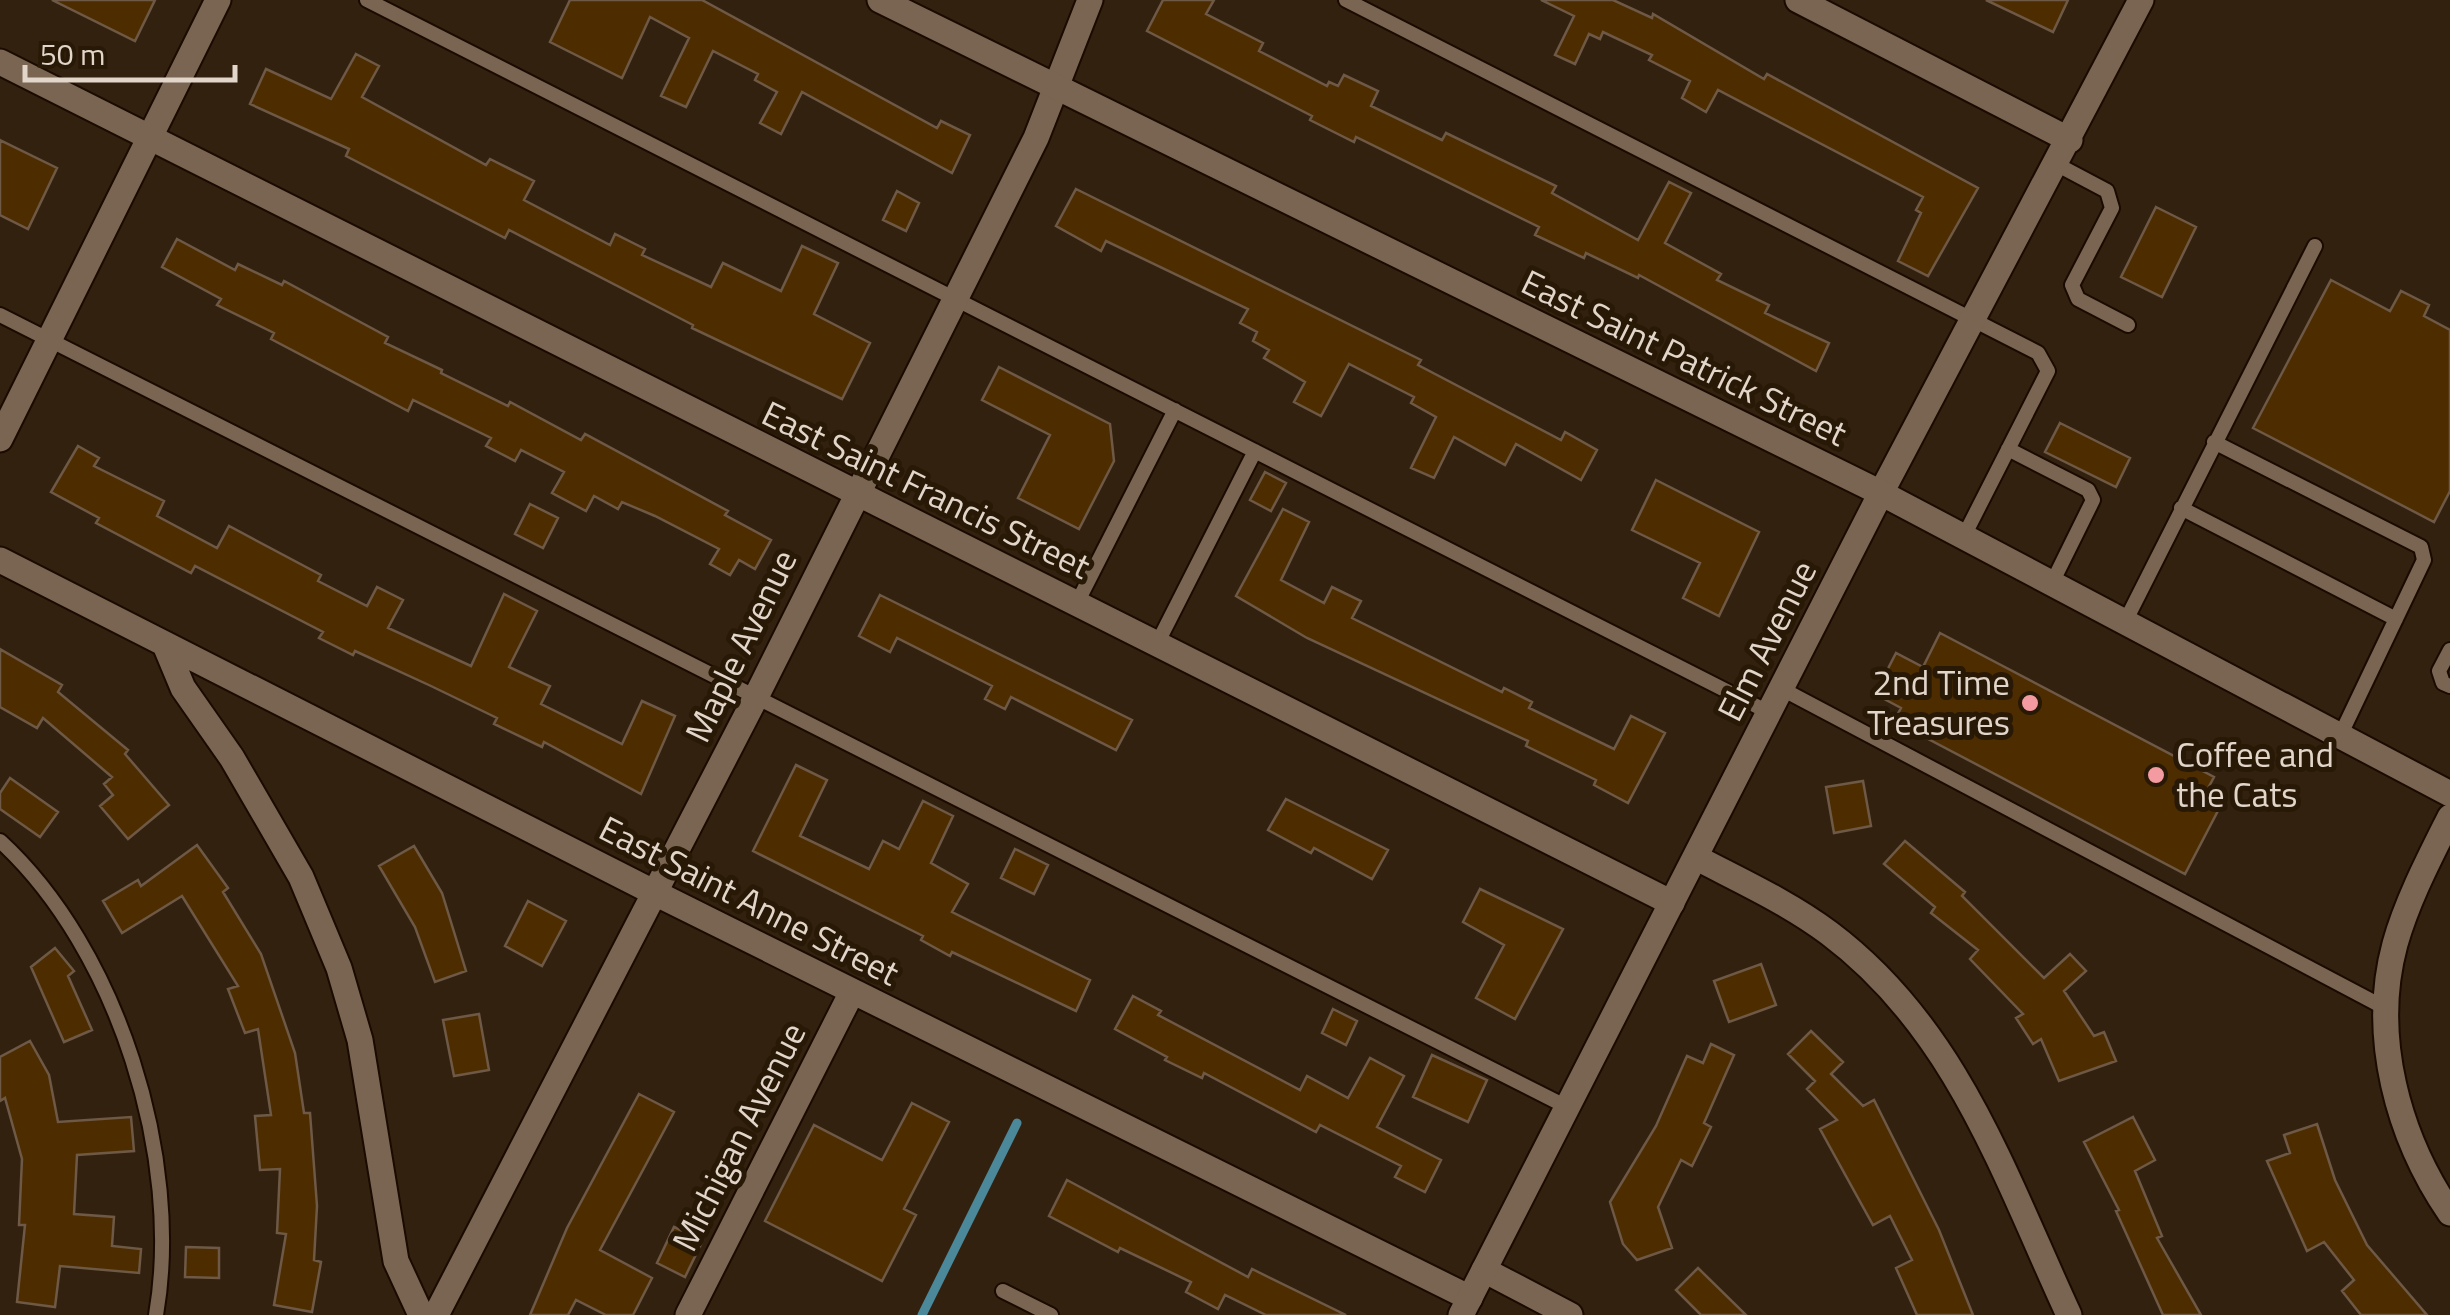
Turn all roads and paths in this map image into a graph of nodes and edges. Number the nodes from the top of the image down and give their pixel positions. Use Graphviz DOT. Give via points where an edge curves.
graph roads {
  1 [pos="218,0"];
  2 [pos="366,0"];
  3 [pos="880,0"];
  4 [pos="1090,0"];
  5 [pos="1346,0"];
  6 [pos="1798,0"];
  7 [pos="2140,0"];
  8 [pos="0,62"];
  9 [pos="1053,88"];
  10 [pos="150,138"];
  11 [pos="2070,140"];
  12 [pos="2056,164"];
  13 [pos="2314,246"];
  14 [pos="954,298"];
  15 [pos="0,315"];
  16 [pos="1974,318"];
  17 [pos="2128,326"];
  18 [pos="50,340"];
  19 [pos="1175,410"];
  20 [pos="0,439"];
  21 [pos="2214,442"];
  22 [pos="2008,450"];
  23 [pos="1255,451"];
  24 [pos="1882,493"];
  25 [pos="854,495"];
  26 [pos="2182,508"];
  27 [pos="1964,536"];
  28 [pos="0,560"];
  29 [pos="2052,583"];
  30 [pos="1077,603"];
  31 [pos="2396,619"];
  32 [pos="2125,622"];
  33 [pos="1157,644"];
  34 [pos="165,645"];
  35 [pos="2450,650"];
  36 [pos="2450,686"];
  37 [pos="1782,689"];
  38 [pos="756,697"];
  39 [pos="1770,713"];
  40 [pos="2340,736"];
  41 [pos="2450,794"];
  42 [pos="2450,817"];
  43 [pos="0,840"];
  44 [pos="1696,858"];
  45 [pos="655,893"];
  46 [pos="1672,903"];
  47 [pos="852,992"];
  48 [pos="2386,1009"];
  49 [pos="1567,1107"];
  50 [pos="2450,1214"];
  51 [pos="1484,1270"];
  52 [pos="1003,1292"];
  53 [pos="1465,1306"];
  54 [pos="156,1315"];
  55 [pos="421,1315"];
  56 [pos="436,1315"];
  57 [pos="688,1315"];
  58 [pos="1051,1315"];
  59 [pos="1570,1315"];
  60 [pos="2069,1315"];
  1 -- 10 [label="street"];
  2 -- 14 [label="lane"];
  3 -- 9 [label="street, East Saint Patrick Street"];
  4 -- 9 [label="street, Maple Avenue"];
  5 -- 16 [label="lane"];
  6 -- 11 [label="street"];
  7 -- 11 [label="street, Elm Avenue"];
  8 -- 10 [label="street, East Saint Francis Street"];
  9 -- 14 [label="street, Maple Avenue" via="1036,138"];
  9 -- 24 [label="street, East Saint Patrick Street"];
  10 -- 18 [label="street"];
  10 -- 25 [label="street, East Saint Francis Street"];
  11 -- 12 [label="street, Elm Avenue"];
  12 -- 16 [label="street, Elm Avenue"];
  12 -- 17 [label="lane" via="2107,192 2112,208 2072,285 2078,299"];
  13 -- 21 [label="lane"];
  14 -- 19 [label="lane"];
  14 -- 25 [label="street, Maple Avenue"];
  15 -- 18 [label="lane"];
  16 -- 22 [label="lane" via="2038,353 2048,370"];
  16 -- 24 [label="street, Elm Avenue"];
  18 -- 20 [label="street"];
  18 -- 38 [label="lane"];
  19 -- 23 [label="lane"];
  19 -- 30 [label="lane"];
  21 -- 26 [label="lane"];
  21 -- 31 [label="lane" via="2420,547 2424,560"];
  22 -- 27 [label="lane"];
  22 -- 29 [label="lane" via="2088,490 2093,500"];
  23 -- 33 [label="lane"];
  23 -- 39 [label="lane"];
  24 -- 27 [label="street, East Saint Patrick Street"];
  24 -- 37 [label="street, Elm Avenue"];
  25 -- 30 [label="street, East Saint Francis Street"];
  25 -- 38 [label="street, Maple Avenue"];
  26 -- 31 [label="lane"];
  26 -- 32 [label="lane"];
  27 -- 29 [label="street, East Saint Patrick Street"];
  28 -- 34 [label="street, East Saint Anne Street"];
  29 -- 32 [label="street, East Saint Patrick Street"];
  30 -- 33 [label="street, East Saint Francis Street"];
  31 -- 40 [label="lane"];
  32 -- 40 [label="street, East Saint Patrick Street"];
  33 -- 46 [label="street, East Saint Francis Street"];
  34 -- 45 [label="street, East Saint Anne Street"];
  34 -- 55 [label="street" via="183,688 300,877 339,968 360,1040 396,1262"];
  35 -- 36 [label="lane" via="2440,671"];
  37 -- 39 [label="street, Elm Avenue"];
  37 -- 48 [label="lane"];
  38 -- 45 [label="street, Maple Avenue"];
  38 -- 49 [label="lane"];
  39 -- 44 [label="street, Elm Avenue"];
  40 -- 41 [label="street, East Saint Patrick Street"];
  42 -- 48 [label="street" via="2395,944"];
  43 -- 54 [label="lane" via="78,941 144,1096 162,1195"];
  44 -- 46 [label="street, Elm Avenue"];
  44 -- 60 [label="street" via="1828,932 1909,1008 1969,1094"];
  45 -- 47 [label="street, East Saint Anne Street"];
  45 -- 56 [label="street, Maple Avenue"];
  46 -- 49 [label="street, Elm Avenue"];
  47 -- 53 [label="street, East Saint Anne Street"];
  47 -- 57 [label="street, Michigan Avenue"];
  48 -- 50 [label="street" via="2405,1131"];
  49 -- 51 [label="street, Elm Avenue"];
  51 -- 53 [label="street, Elm Avenue"];
  51 -- 59 [label="street"];
  52 -- 58 [label="lane"];
}
